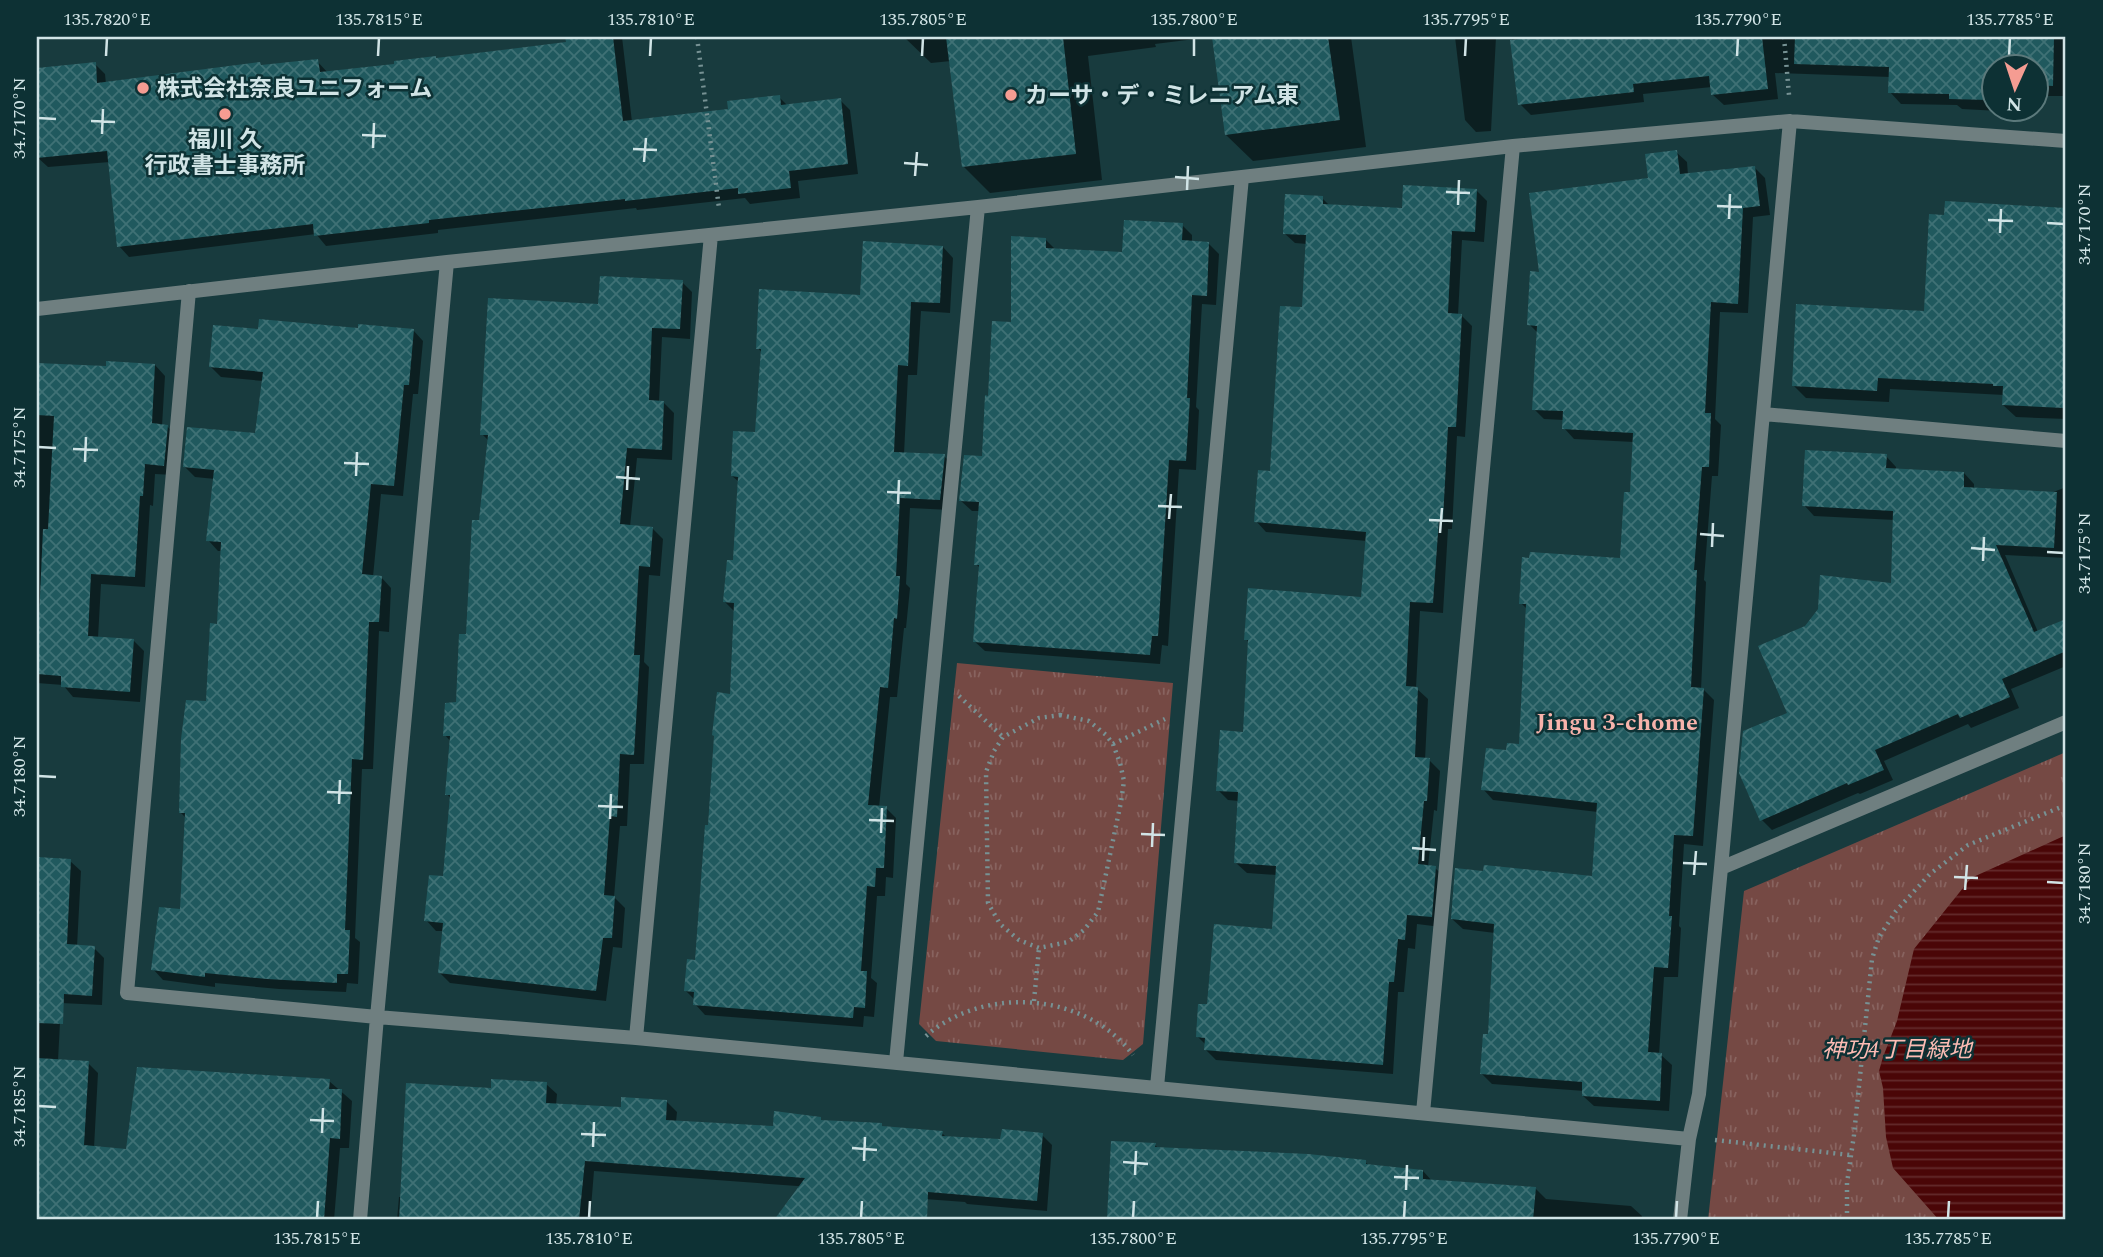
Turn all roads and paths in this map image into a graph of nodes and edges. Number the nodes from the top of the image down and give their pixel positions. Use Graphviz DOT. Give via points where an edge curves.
graph roads {
  1 [pos="697,37"];
  2 [pos="1784,37"];
  3 [pos="1790,121"];
  4 [pos="2066,141"];
  5 [pos="1513,146"];
  6 [pos="1242,177"];
  7 [pos="978,207"];
  8 [pos="711,236"];
  9 [pos="447,262"];
  10 [pos="189,291"];
  11 [pos="37,309"];
  12 [pos="1763,414"];
  13 [pos="2066,441"];
  14 [pos="933,676"];
  15 [pos="1192,709"];
  16 [pos="2066,722"];
  17 [pos="1003,737"];
  18 [pos="1113,744"];
  19 [pos="2066,805"];
  20 [pos="1721,868"];
  21 [pos="1039,948"];
  22 [pos="1034,1001"];
  23 [pos="377,1017"];
  24 [pos="636,1038"];
  25 [pos="896,1062"];
  26 [pos="1157,1087"];
  27 [pos="1423,1113"];
  28 [pos="1689,1139"];
  29 [pos="1850,1155"];
  30 [pos="360,1220"];
  31 [pos="1680,1220"];
  32 [pos="1847,1220"];
  1 -- 8 [label="path" via="719,213"];
  2 -- 3 [label="path"];
  3 -- 4 [label="street"];
  3 -- 5 [label="street"];
  3 -- 12 [label="street"];
  5 -- 6 [label="street"];
  5 -- 27 [label="street"];
  6 -- 7 [label="street"];
  6 -- 15 [label="street"];
  7 -- 8 [label="street"];
  7 -- 14 [label="street"];
  8 -- 9 [label="street"];
  8 -- 24 [label="street"];
  9 -- 10 [label="street"];
  9 -- 23 [label="street"];
  10 -- 11 [label="street"];
  10 -- 23 [label="street" via="127,993"];
  12 -- 13 [label="street"];
  12 -- 20 [label="street"];
  14 -- 17 [label="path"];
  14 -- 25 [label="street"];
  15 -- 18 [label="path"];
  15 -- 26 [label="street"];
  16 -- 20 [label="street"];
  17 -- 18 [label="path" via="1039,718 1060,715 1089,721"];
  17 -- 21 [label="path" via="986,772 988,902 1000,923 1019,940"];
  18 -- 21 [label="path" via="1124,780 1098,912 1068,942"];
  19 -- 29 [label="path" via="1968,845 1930,874 1879,937 1871,959"];
  20 -- 28 [label="street" via="1699,1094"];
  21 -- 22 [label="path"];
  22 -- 25 [label="path" via="985,1004 952,1018"];
  22 -- 26 [label="path" via="1108,1029 1128,1047"];
  23 -- 24 [label="street"];
  23 -- 30 [label="street"];
  24 -- 25 [label="street"];
  25 -- 26 [label="street"];
  26 -- 27 [label="street"];
  27 -- 28 [label="street"];
  28 -- 29 [label="path"];
  28 -- 31 [label="street"];
  29 -- 32 [label="path"];
}
